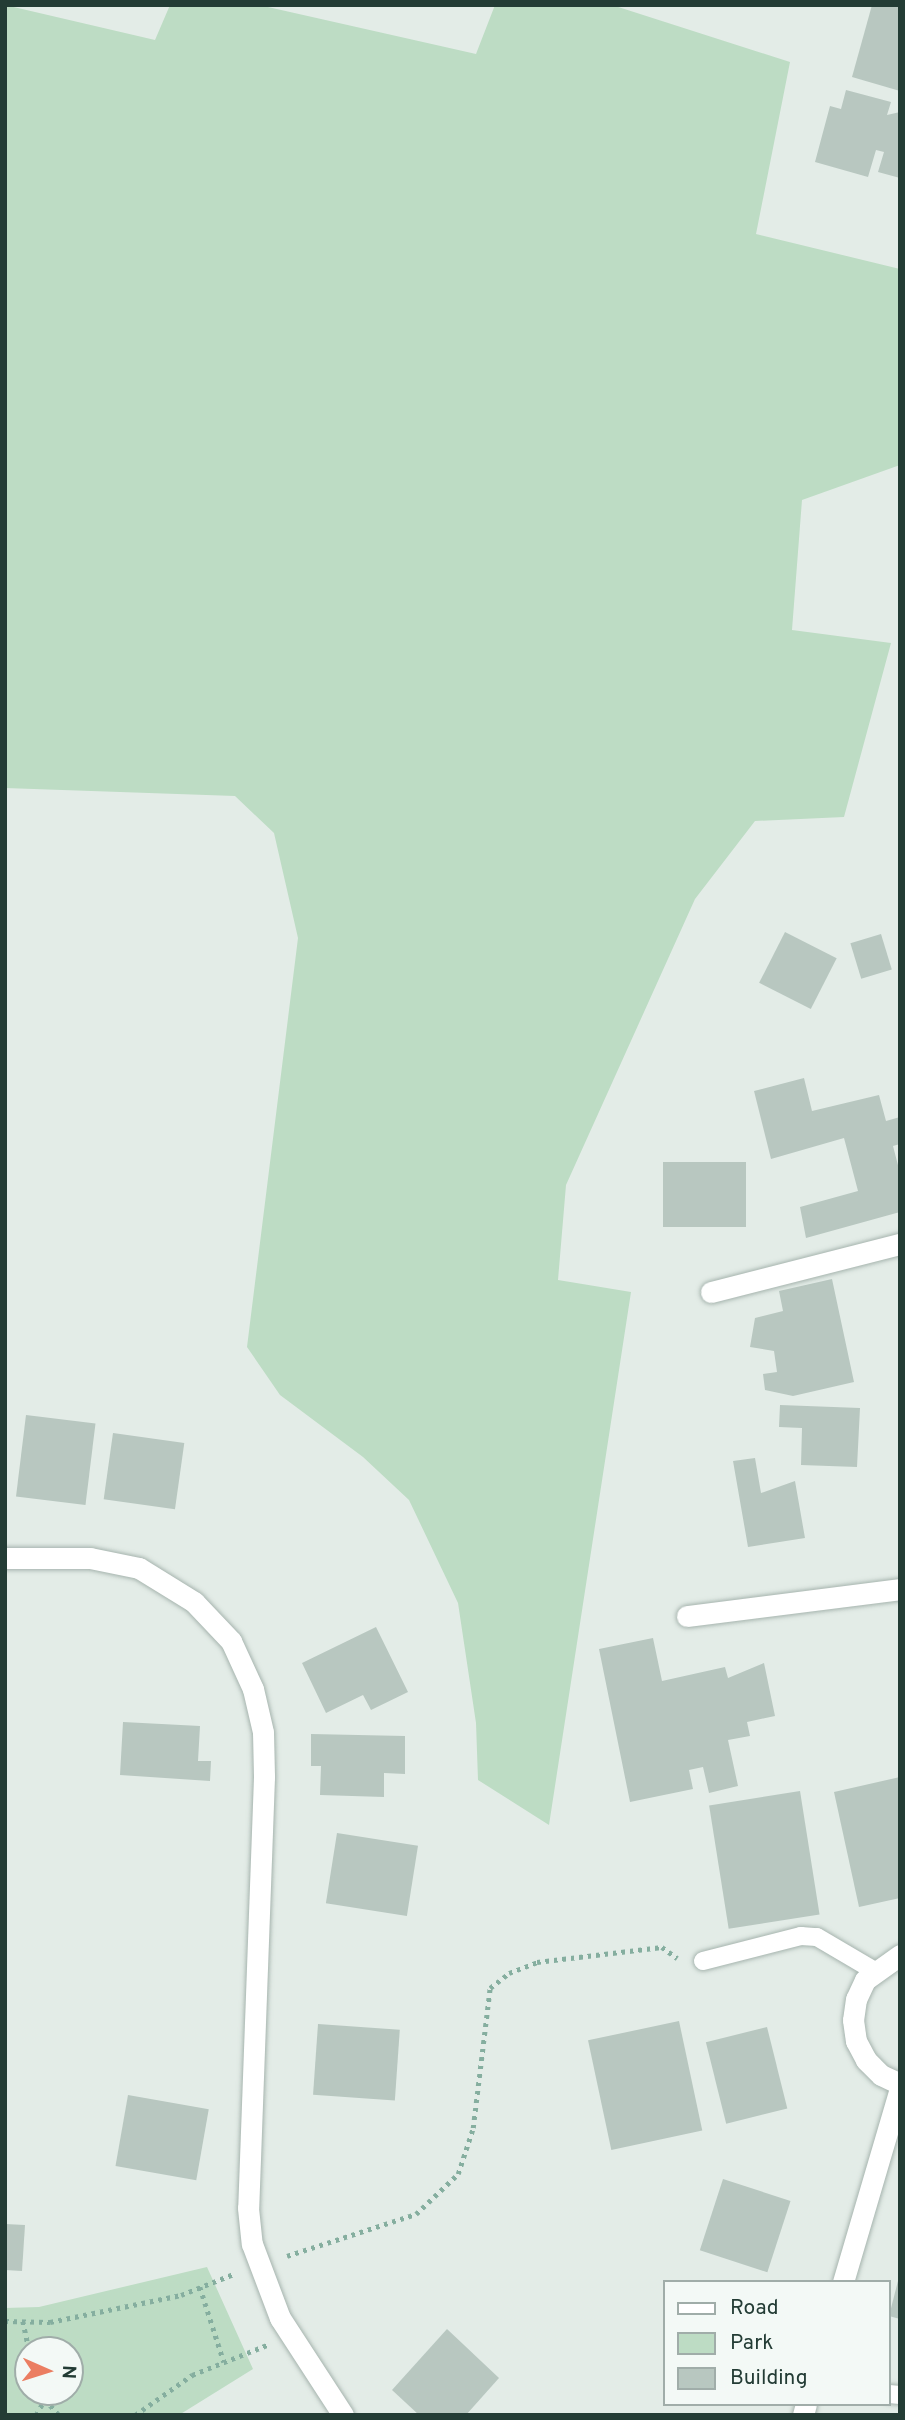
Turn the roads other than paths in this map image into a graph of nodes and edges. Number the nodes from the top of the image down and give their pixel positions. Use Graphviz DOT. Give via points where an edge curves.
graph roads {
  1 [pos="900,1244"];
  2 [pos="711,1292"];
  3 [pos="5,1558"];
  4 [pos="900,1589"];
  5 [pos="687,1616"];
  6 [pos="900,1955"];
  7 [pos="703,1961"];
  8 [pos="875,1971"];
  9 [pos="900,2086"];
  10 [pos="844,2280"];
  11 [pos="343,2415"];
  1 -- 2 [label="street"];
  3 -- 11 [label="street" via="90,1558 139,1568 194,1602 231,1641 253,1689 263,1732 264,1777 248,2208 258,2265 291,2335"];
  4 -- 5 [label="street"];
  6 -- 8 [label="street"];
  7 -- 8 [label="lane" via="809,1936"];
  8 -- 9 [label="street" via="856,1998 856,2041 881,2075"];
  9 -- 10 [label="street"];
}
